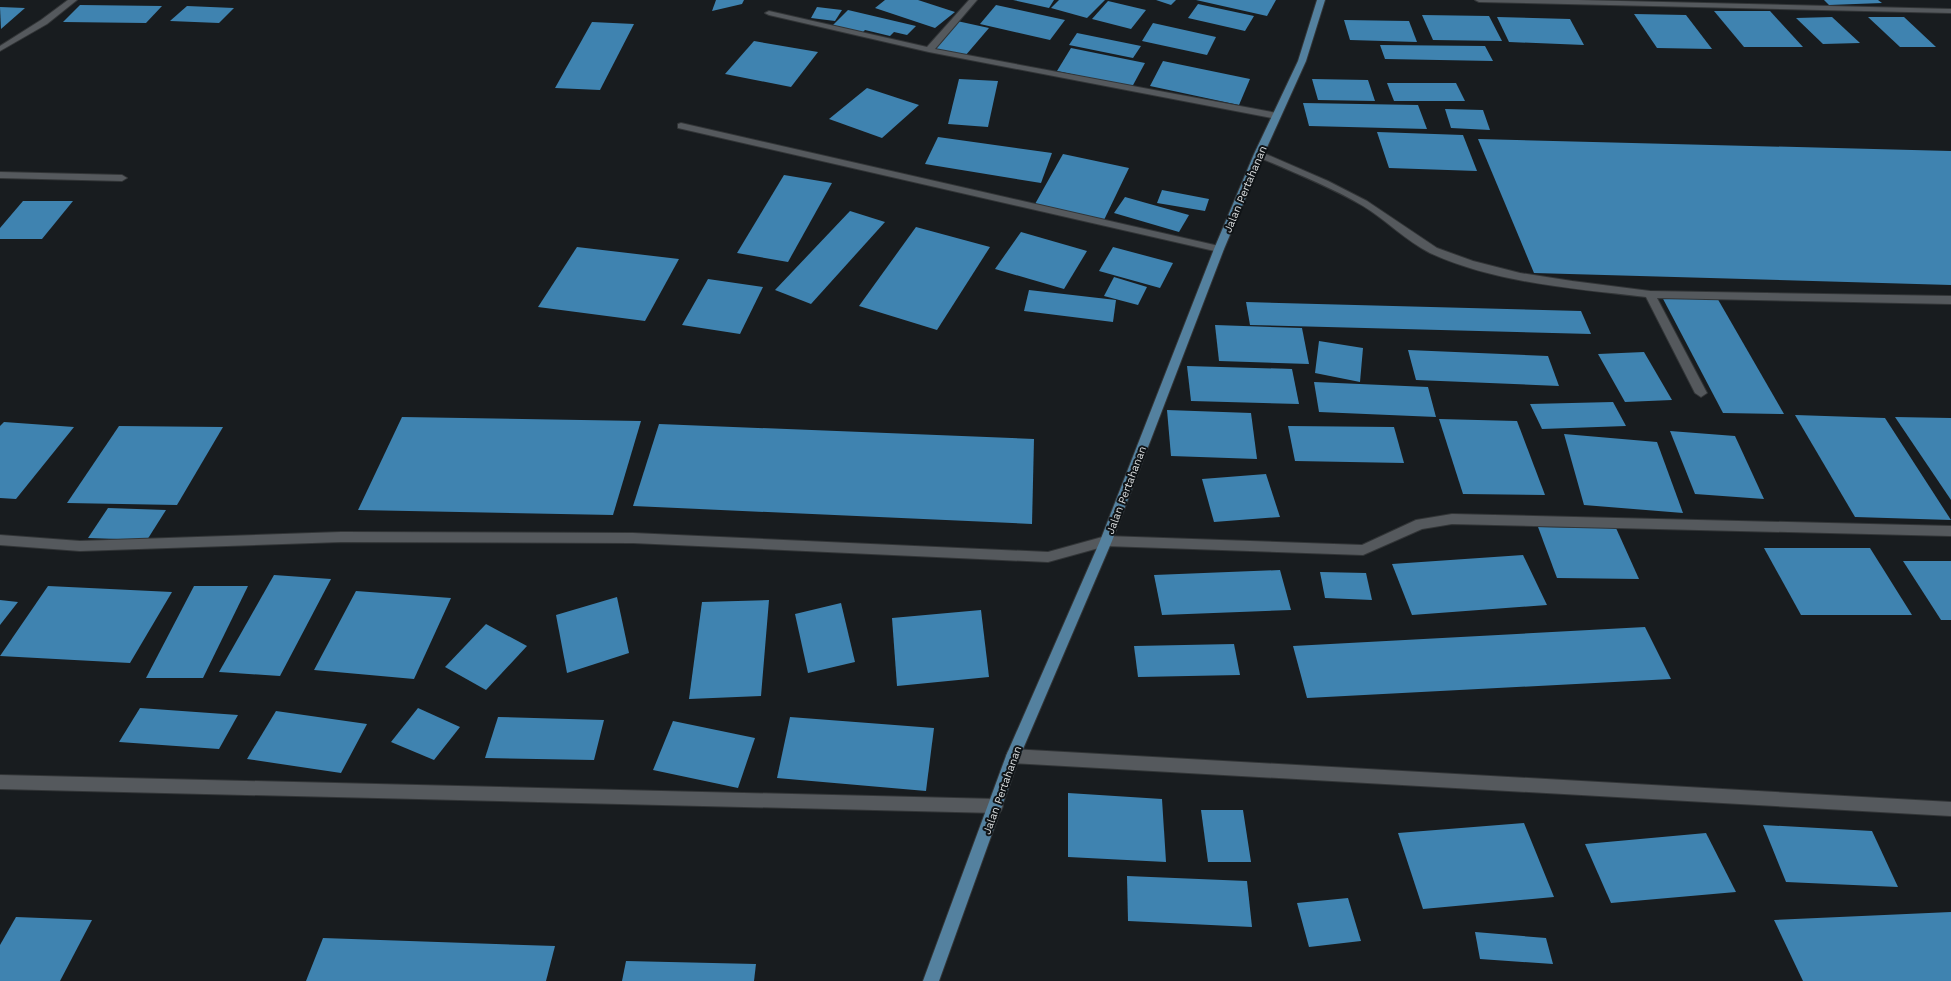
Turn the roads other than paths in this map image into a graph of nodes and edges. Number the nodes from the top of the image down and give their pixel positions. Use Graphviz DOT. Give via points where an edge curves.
graph roads {
  1 [pos="73,0"];
  2 [pos="973,0"];
  3 [pos="1321,0"];
  4 [pos="1479,0"];
  5 [pos="1951,11"];
  6 [pos="769,14"];
  7 [pos="0,49"];
  8 [pos="929,50"];
  9 [pos="1277,116"];
  10 [pos="681,126"];
  11 [pos="1259,154"];
  12 [pos="0,175"];
  13 [pos="122,178"];
  14 [pos="1219,249"];
  15 [pos="1650,294"];
  16 [pos="1951,300"];
  17 [pos="1701,393"];
  18 [pos="1951,531"];
  19 [pos="0,540"];
  20 [pos="1106,541"];
  21 [pos="1013,756"];
  22 [pos="0,782"];
  23 [pos="996,806"];
  24 [pos="1951,809"];
  25 [pos="931,981"];
  1 -- 7 [label="street" via="44,22"];
  2 -- 8 [label="street"];
  3 -- 9 [label="main road, Jalan Pertahanan" via="1302,61"];
  4 -- 5 [label="street"];
  6 -- 8 [label="street"];
  8 -- 9 [label="street"];
  9 -- 11 [label="main road, Jalan Pertahanan"];
  10 -- 14 [label="street"];
  11 -- 14 [label="main road, Jalan Pertahanan"];
  11 -- 15 [label="street" via="1365,203 1421,245 1444,255 1478,267 1565,284"];
  12 -- 13 [label="street"];
  14 -- 20 [label="main road, Jalan Pertahanan"];
  15 -- 16 [label="street"];
  15 -- 17 [label="street"];
  18 -- 20 [label="street" via="1452,519 1420,524 1363,550"];
  19 -- 20 [label="street" via="80,546 341,537 633,538 1048,557"];
  20 -- 21 [label="main road, Jalan Pertahanan"];
  21 -- 23 [label="main road, Jalan Pertahanan"];
  21 -- 24 [label="street"];
  22 -- 23 [label="street"];
  23 -- 25 [label="main road, Jalan Pertahanan"];
}
